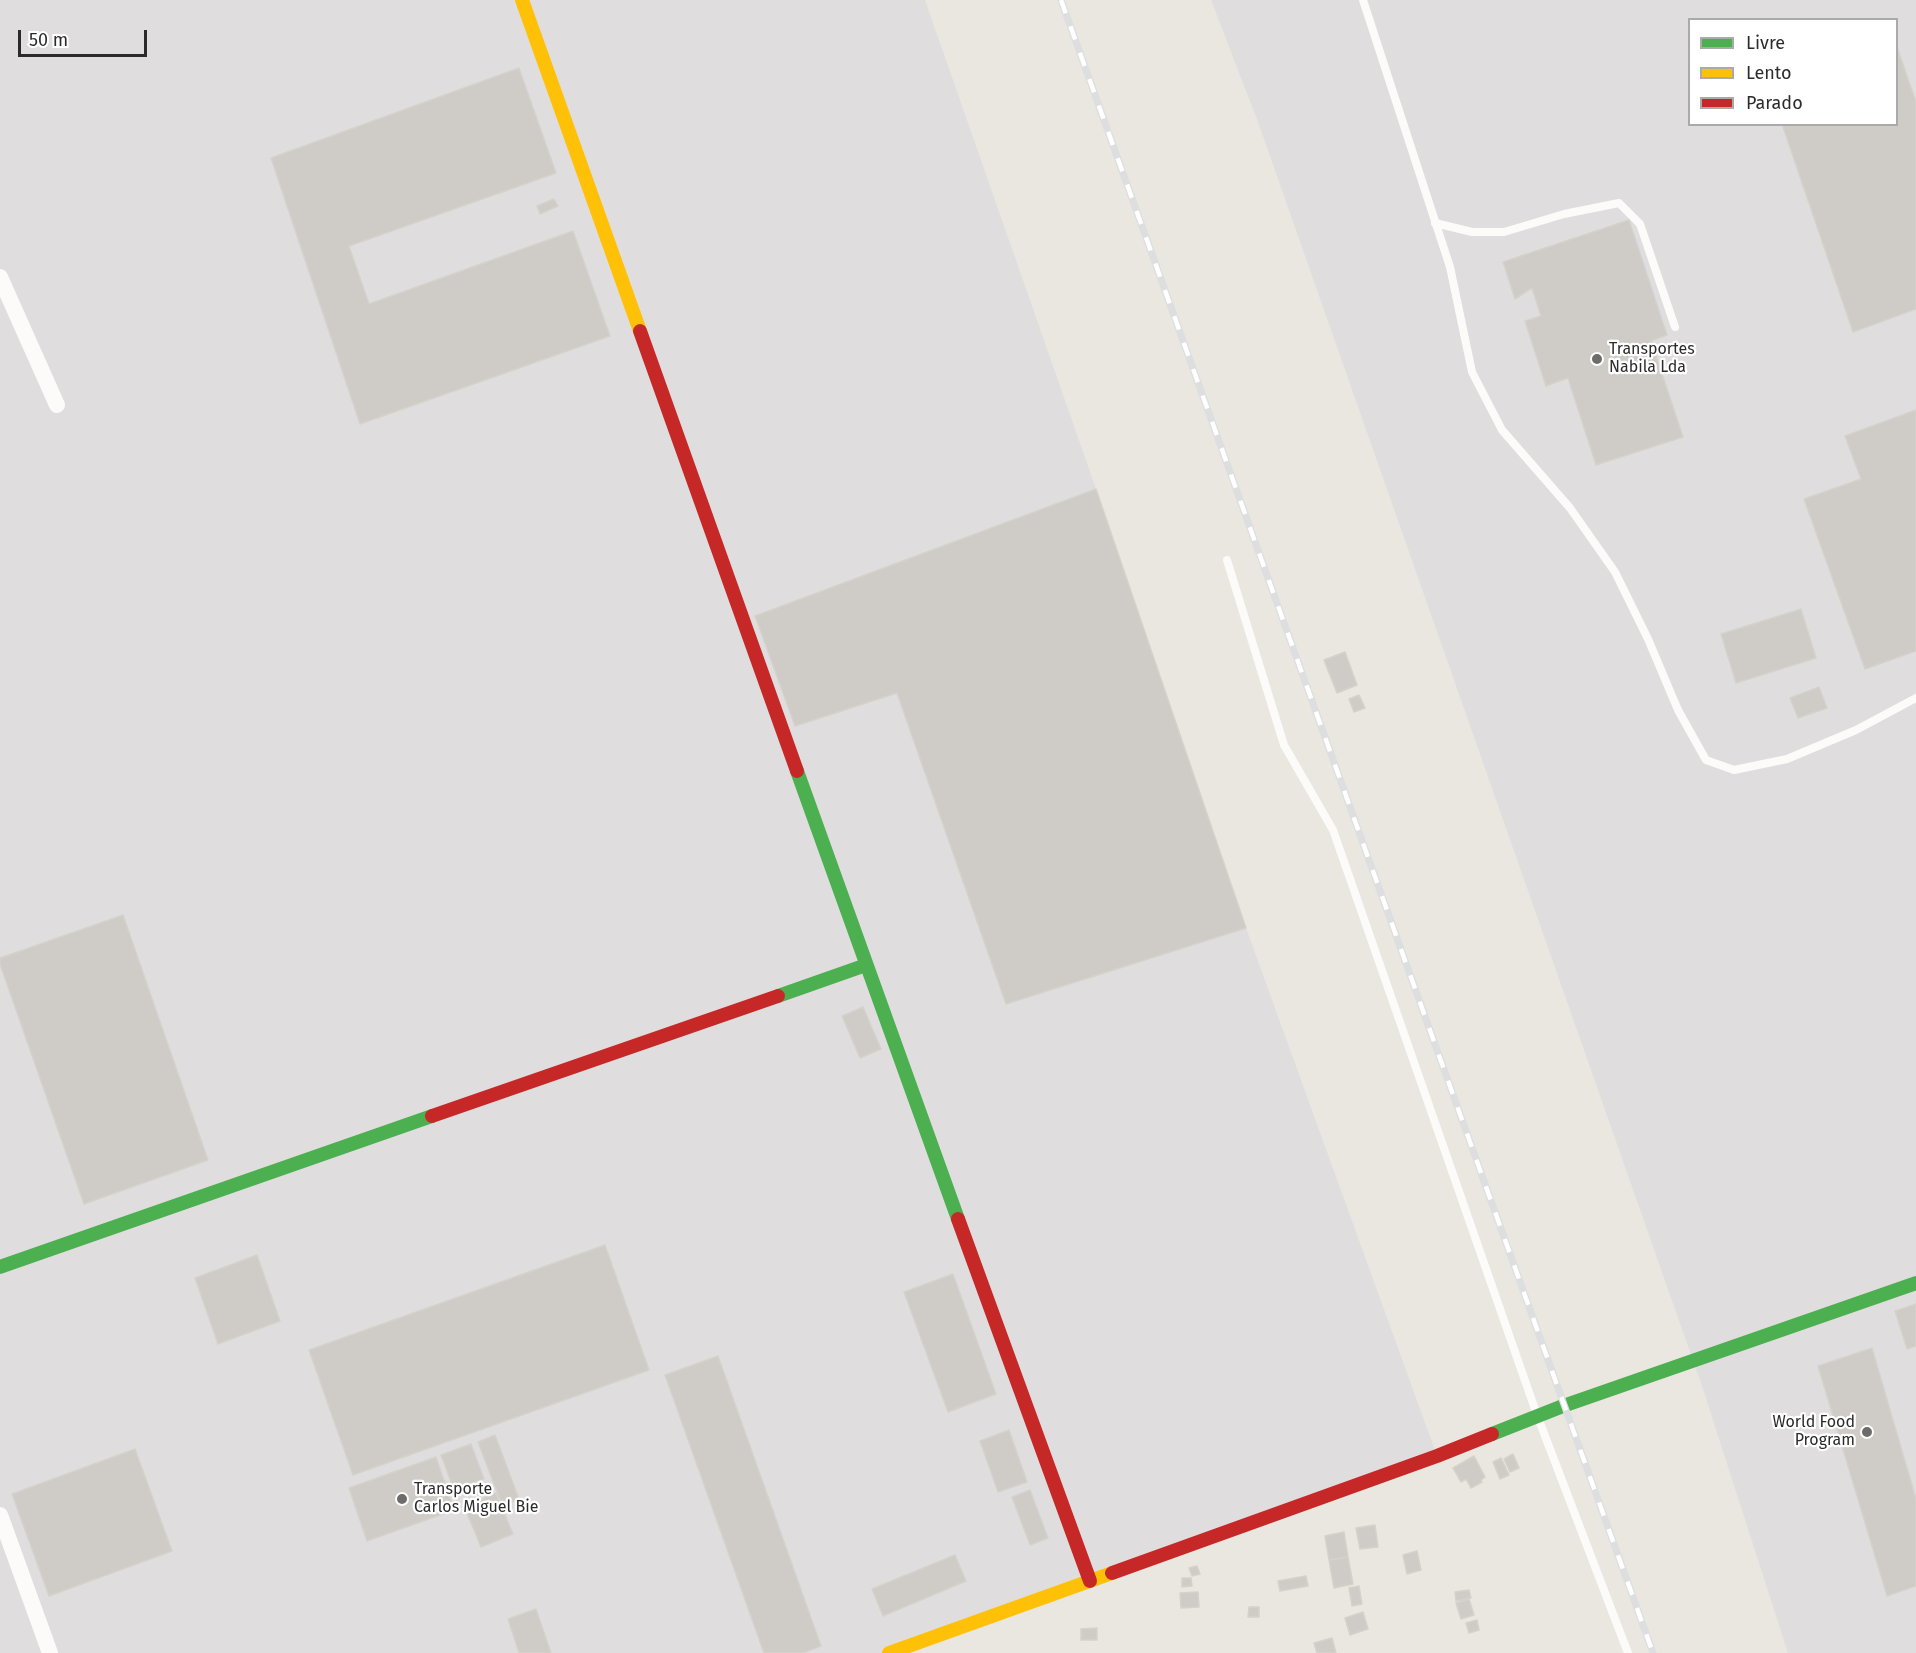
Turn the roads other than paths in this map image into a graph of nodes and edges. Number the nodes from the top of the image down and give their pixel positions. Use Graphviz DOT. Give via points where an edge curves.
graph roads {
  1 [pos="522,0"];
  2 [pos="1363,0"];
  3 [pos="1435,223"];
  4 [pos="0,277"];
  5 [pos="1675,327"];
  6 [pos="57,405"];
  7 [pos="1227,560"];
  8 [pos="1916,698"];
  9 [pos="866,965"];
  10 [pos="0,1267"];
  11 [pos="1916,1283"];
  12 [pos="1537,1415"];
  13 [pos="0,1515"];
  14 [pos="1090,1581"];
  15 [pos="50,1653"];
  16 [pos="889,1653"];
  17 [pos="1628,1653"];
  1 -- 9 [label="street"];
  2 -- 3 [label="lane"];
  3 -- 5 [label="lane" via="1472,232 1504,232 1619,203 1640,224"];
  3 -- 8 [label="lane" via="1450,267 1472,372 1502,430 1570,508 1615,572 1678,710 1706,760 1734,770 1787,759 1856,730"];
  4 -- 6 [label="street"];
  7 -- 12 [label="lane" via="1284,745 1333,830"];
  9 -- 10 [label="street"];
  9 -- 14 [label="street"];
  11 -- 12 [label="street"];
  12 -- 14 [label="street" via="1437,1456"];
  12 -- 17 [label="lane"];
  13 -- 15 [label="street"];
  14 -- 16 [label="street"];
}
